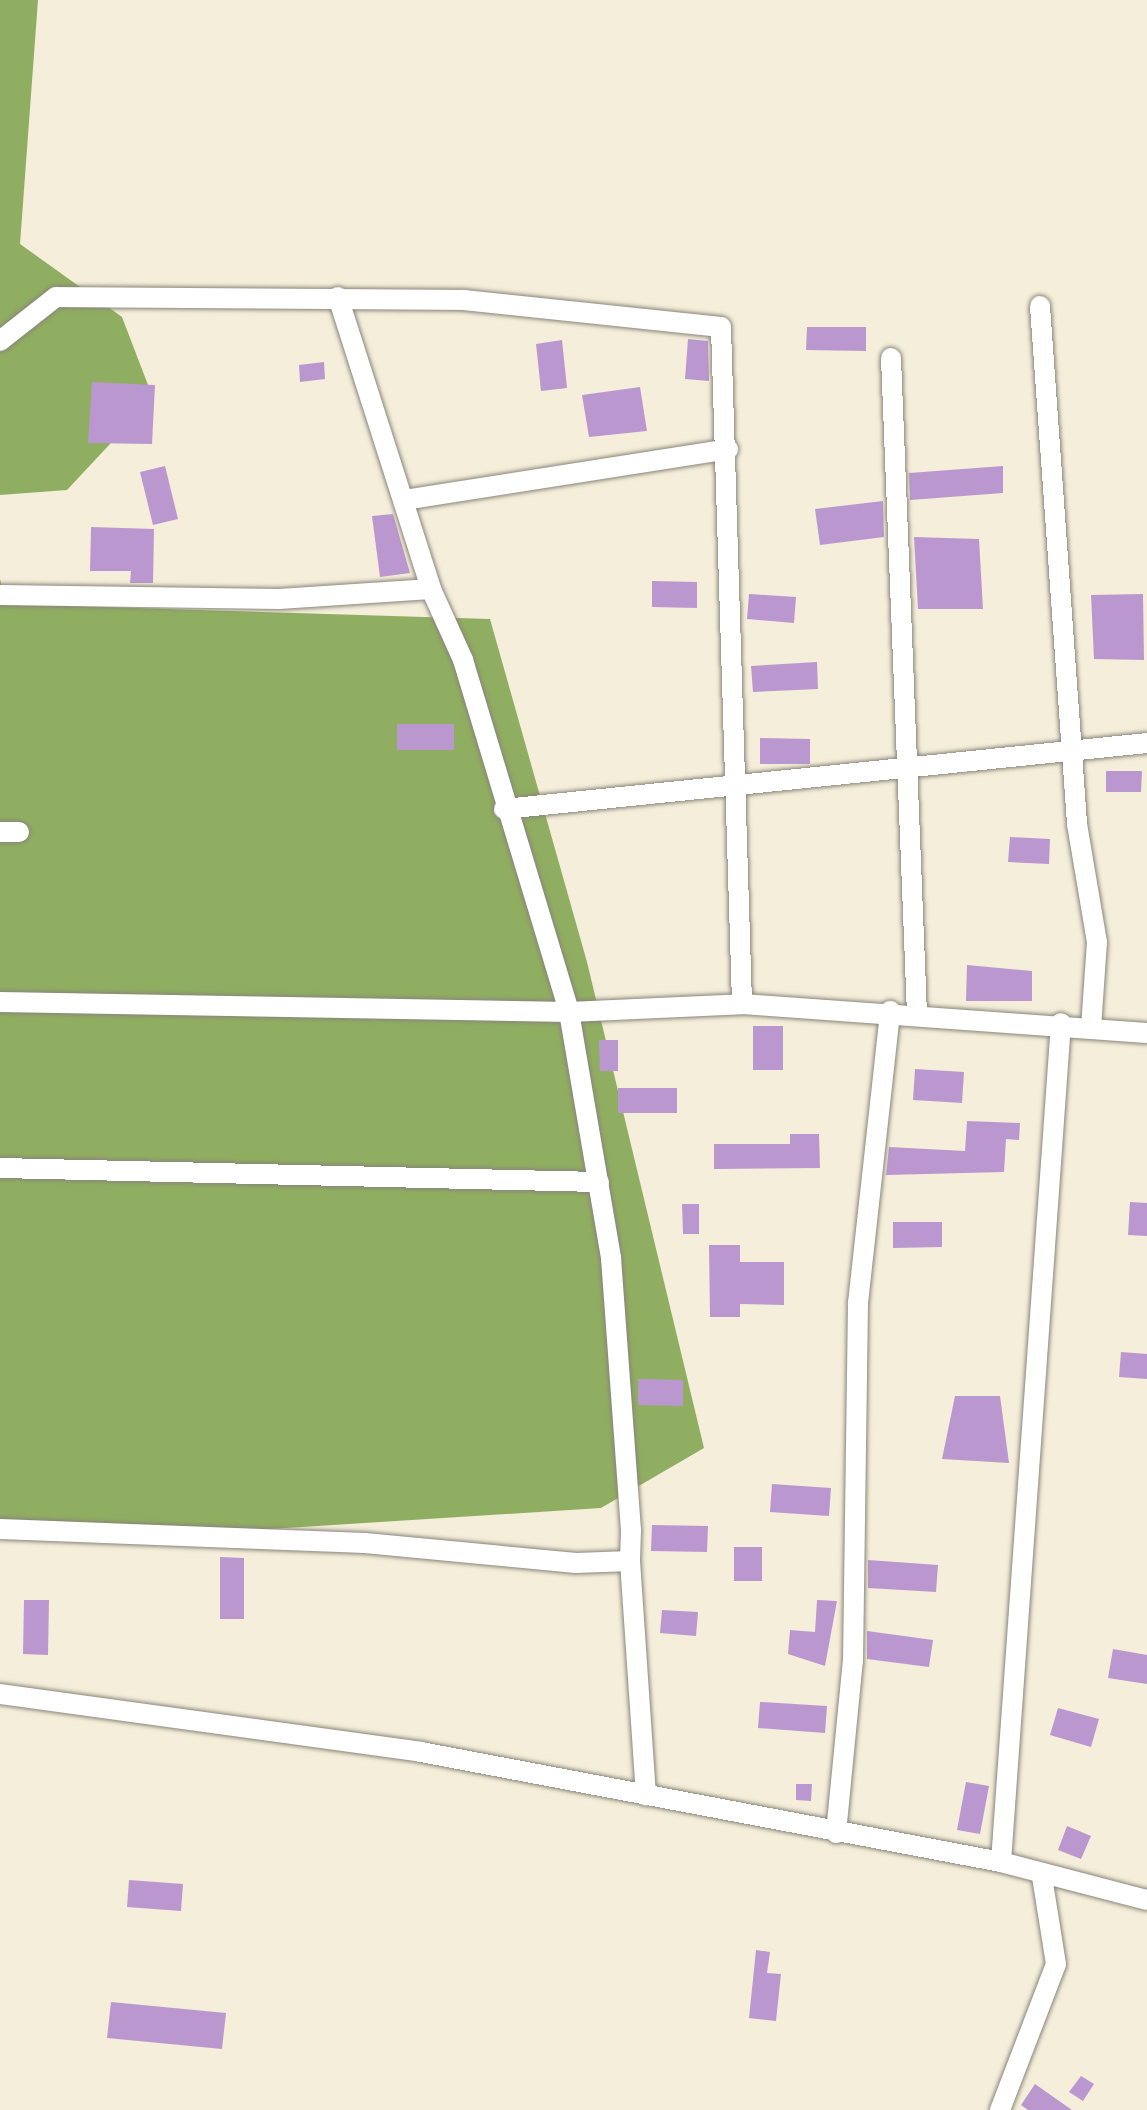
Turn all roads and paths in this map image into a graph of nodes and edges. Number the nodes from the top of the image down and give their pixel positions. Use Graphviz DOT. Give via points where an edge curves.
graph roads {
  1 [pos="338,297"];
  2 [pos="1040,306"];
  3 [pos="0,341"];
  4 [pos="891,358"];
  5 [pos="728,450"];
  6 [pos="410,498"];
  7 [pos="432,588"];
  8 [pos="0,595"];
  9 [pos="1147,743"];
  10 [pos="1076,751"];
  11 [pos="902,769"];
  12 [pos="738,782"];
  13 [pos="504,809"];
  14 [pos="0,1002"];
  15 [pos="742,1004"];
  16 [pos="569,1012"];
  17 [pos="890,1012"];
  18 [pos="917,1013"];
  19 [pos="1061,1023"];
  20 [pos="1090,1026"];
  21 [pos="1147,1033"];
  22 [pos="0,1168"];
  23 [pos="599,1182"];
  24 [pos="0,1529"];
  25 [pos="630,1561"];
  26 [pos="0,1694"];
  27 [pos="646,1795"];
  28 [pos="836,1834"];
  29 [pos="1002,1862"];
  30 [pos="1042,1877"];
  31 [pos="1147,1900"];
  32 [pos="1000,2110"];
  1 -- 3 [label="street" via="56,296"];
  1 -- 5 [label="street" via="499,302 721,327"];
  1 -- 6 [label="street"];
  2 -- 10 [label="street"];
  4 -- 11 [label="street"];
  5 -- 6 [label="street"];
  5 -- 12 [label="street"];
  6 -- 7 [label="street"];
  7 -- 8 [label="street" via="279,599"];
  7 -- 13 [label="street" via="462,660"];
  9 -- 10 [label="street"];
  10 -- 11 [label="street"];
  10 -- 20 [label="street" via="1097,942"];
  11 -- 12 [label="street"];
  11 -- 18 [label="street"];
  12 -- 13 [label="street"];
  12 -- 15 [label="street"];
  13 -- 16 [label="street"];
  14 -- 16 [label="street"];
  15 -- 16 [label="street"];
  15 -- 17 [label="street"];
  16 -- 23 [label="street"];
  17 -- 18 [label="street"];
  17 -- 28 [label="street" via="858,1303 853,1661"];
  18 -- 19 [label="street"];
  19 -- 20 [label="street"];
  19 -- 29 [label="street"];
  20 -- 21 [label="street"];
  22 -- 23 [label="street"];
  23 -- 25 [label="street"];
  24 -- 25 [label="street"];
  25 -- 27 [label="street"];
  26 -- 27 [label="street" via="316,1734"];
  27 -- 28 [label="street"];
  28 -- 29 [label="street"];
  29 -- 30 [label="street"];
  30 -- 31 [label="street"];
  30 -- 32 [label="street" via="1056,1964"];
}
